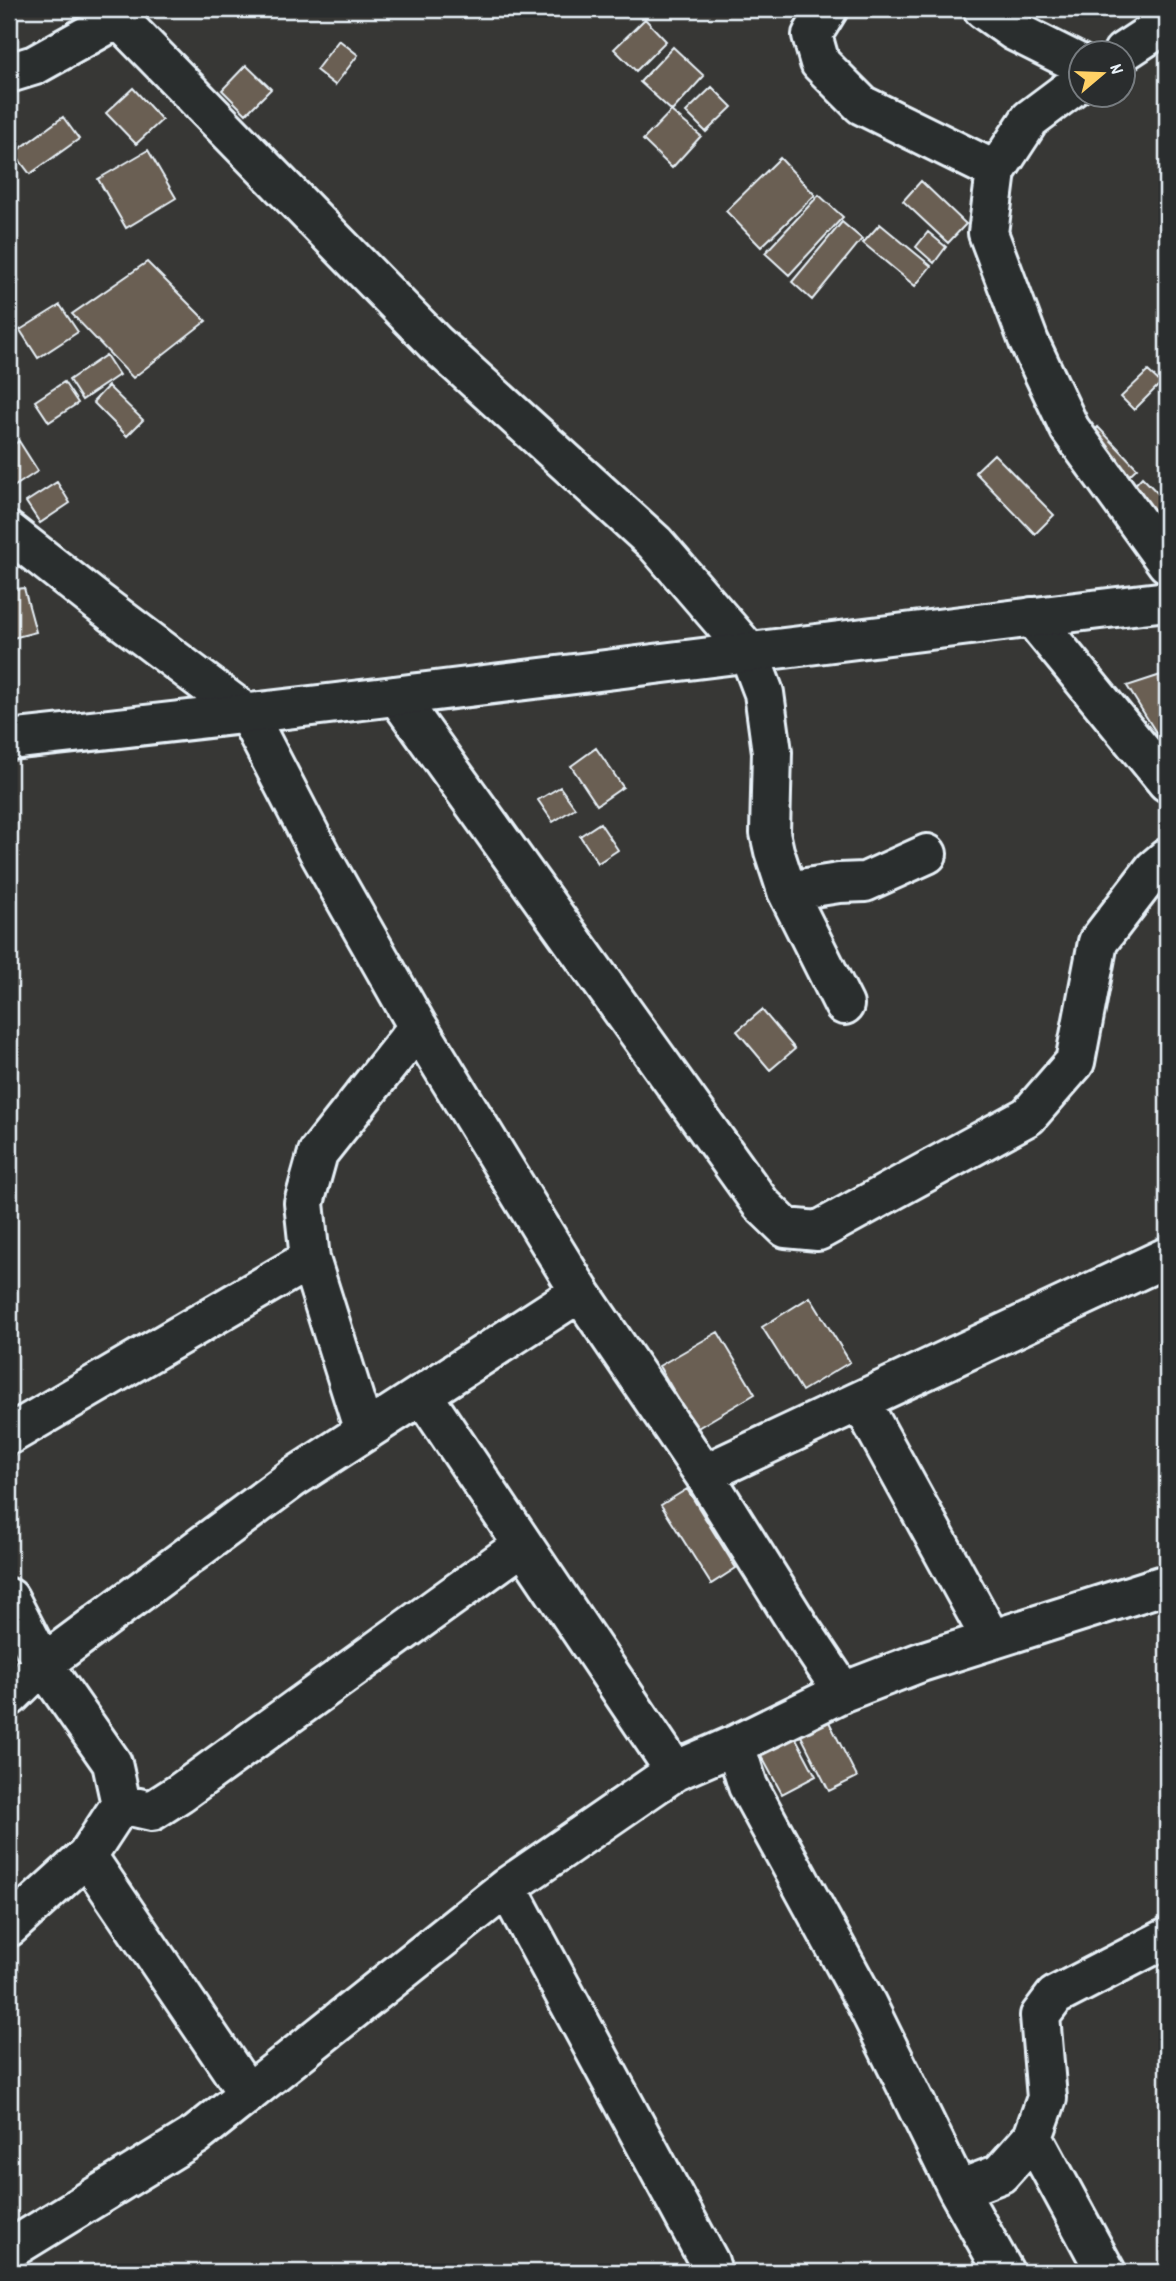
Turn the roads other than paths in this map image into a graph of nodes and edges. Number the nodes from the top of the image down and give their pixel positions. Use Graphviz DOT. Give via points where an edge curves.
graph roads {
  1 [pos="828,9"];
  2 [pos="983,9"];
  3 [pos="114,13"];
  4 [pos="1167,23"];
  5 [pos="1138,42"];
  6 [pos="1068,58"];
  7 [pos="9,74"];
  8 [pos="1068,90"];
  9 [pos="996,171"];
  10 [pos="9,532"];
  11 [pos="1167,563"];
  12 [pos="1167,601"];
  13 [pos="1032,617"];
  14 [pos="748,651"];
  15 [pos="397,696"];
  16 [pos="248,715"];
  17 [pos="9,740"];
  18 [pos="1167,782"];
  19 [pos="927,854"];
  20 [pos="1167,858"];
  21 [pos="787,891"];
  22 [pos="844,1005"];
  23 [pos="418,1027"];
  24 [pos="1167,1257"];
  25 [pos="310,1259"];
  26 [pos="580,1292"];
  27 [pos="422,1394"];
  28 [pos="861,1402"];
  29 [pos="364,1431"];
  30 [pos="9,1435"];
  31 [pos="704,1474"];
  32 [pos="523,1545"];
  33 [pos="1167,1584"];
  34 [pos="9,1598"];
  35 [pos="990,1639"];
  36 [pos="43,1664"];
  37 [pos="843,1692"];
  38 [pos="9,1697"];
  39 [pos="735,1745"];
  40 [pos="674,1771"];
  41 [pos="121,1804"];
  42 [pos="87,1856"];
  43 [pos="507,1887"];
  44 [pos="9,1927"];
  45 [pos="1167,1938"];
  46 [pos="248,2094"];
  47 [pos="1033,2137"];
  48 [pos="958,2190"];
  49 [pos="9,2250"];
  50 [pos="712,2272"];
  51 [pos="1004,2272"];
  52 [pos="1106,2272"];
  1 -- 9 [label="street" via="811,34 820,63 862,105"];
  2 -- 6 [label="street" via="1014,31"];
  3 -- 7 [label="street" via="35,65"];
  3 -- 14 [label="street" via="435,343 655,543"];
  4 -- 5 [label="street"];
  8 -- 9 [label="street" via="1030,119"];
  9 -- 11 [label="street" via="988,233 1029,342 1070,429"];
  10 -- 16 [label="street"];
  12 -- 13 [label="street"];
  13 -- 14 [label="street"];
  13 -- 18 [label="street"];
  14 -- 15 [label="street"];
  14 -- 21 [label="street" via="764,693 772,752 770,833"];
  15 -- 16 [label="street"];
  15 -- 20 [label="street" via="761,1204 786,1228 818,1231 1028,1115 1075,1062 1098,942"];
  16 -- 17 [label="street"];
  16 -- 23 [label="street"];
  19 -- 21 [label="street" via="866,882"];
  21 -- 22 [label="street"];
  23 -- 25 [label="street" via="318,1153 304,1203"];
  23 -- 26 [label="street"];
  24 -- 28 [label="street"];
  25 -- 29 [label="street"];
  25 -- 30 [label="street"];
  26 -- 27 [label="street"];
  26 -- 31 [label="street"];
  27 -- 29 [label="street"];
  27 -- 32 [label="street"];
  28 -- 31 [label="street"];
  28 -- 35 [label="street"];
  29 -- 36 [label="street" via="293,1478"];
  31 -- 37 [label="street"];
  32 -- 40 [label="street"];
  32 -- 41 [label="street" via="180,1793 152,1811"];
  33 -- 35 [label="street"];
  34 -- 36 [label="street"];
  35 -- 37 [label="street"];
  36 -- 38 [label="street"];
  36 -- 41 [label="street" via="113,1763"];
  37 -- 39 [label="street"];
  39 -- 40 [label="street"];
  39 -- 48 [label="street" via="748,1786 866,2003"];
  40 -- 43 [label="street"];
  41 -- 42 [label="street"];
  42 -- 44 [label="street"];
  42 -- 46 [label="street"];
  43 -- 46 [label="street"];
  43 -- 50 [label="street"];
  45 -- 47 [label="street" via="1055,1996 1040,2016 1047,2098"];
  46 -- 49 [label="street" via="196,2136"];
  47 -- 48 [label="street" via="1000,2174"];
  47 -- 52 [label="street"];
  48 -- 51 [label="street"];
}
